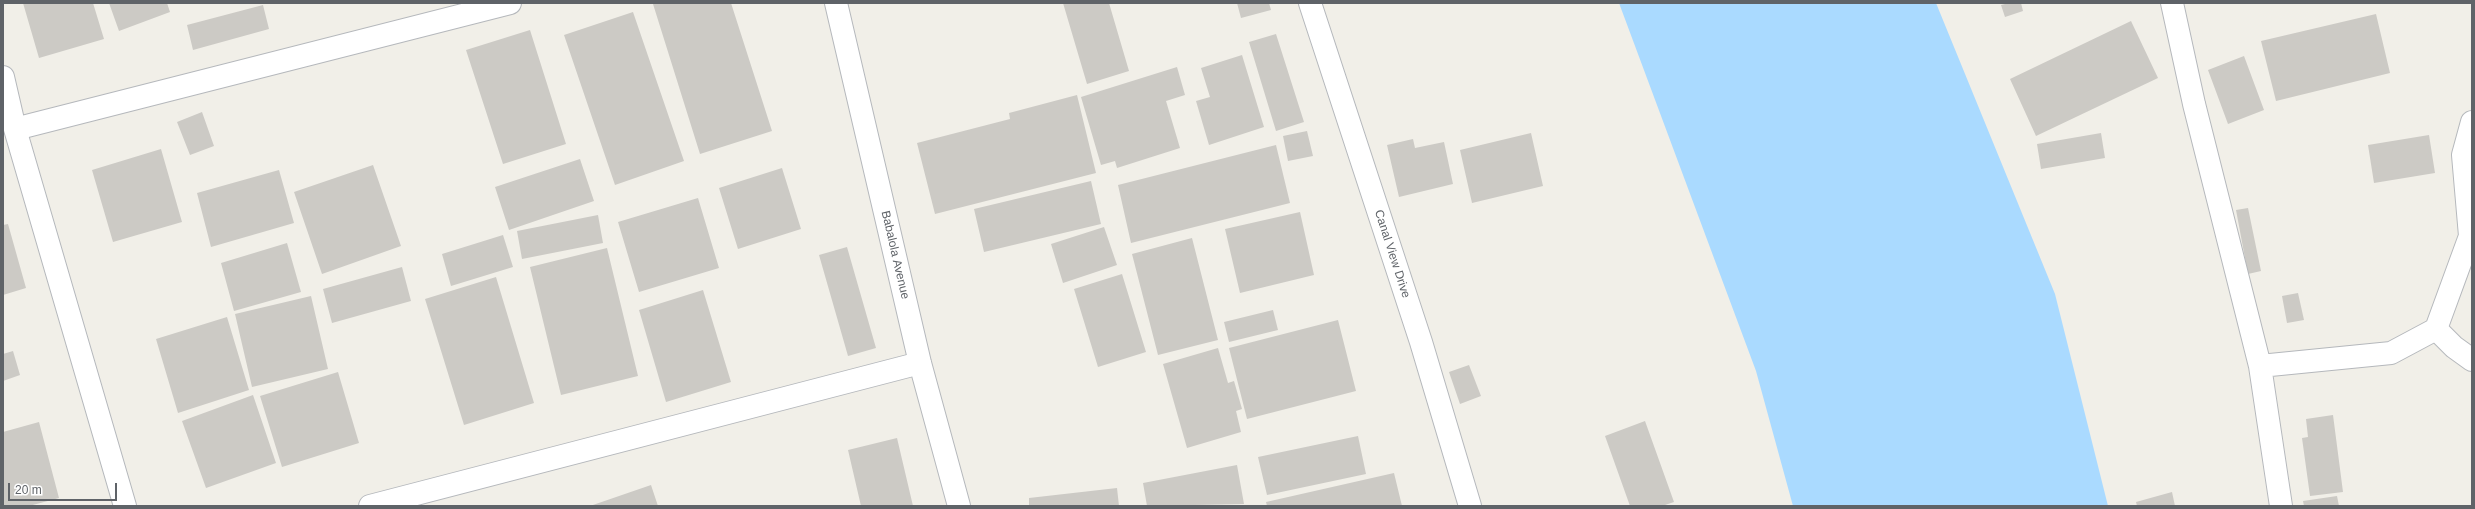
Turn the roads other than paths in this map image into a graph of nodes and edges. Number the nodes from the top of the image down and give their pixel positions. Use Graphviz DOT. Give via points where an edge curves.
graph roads {
  1 [pos="510,3"];
  2 [pos="836,3"];
  3 [pos="1310,3"];
  4 [pos="2172,3"];
  5 [pos="3,77"];
  6 [pos="2472,122"];
  7 [pos="15,129"];
  8 [pos="2436,329"];
  9 [pos="2472,360"];
  10 [pos="920,362"];
  11 [pos="2260,366"];
  12 [pos="125,506"];
  13 [pos="370,506"];
  14 [pos="959,506"];
  15 [pos="1470,506"];
  16 [pos="2281,506"];
  1 -- 7 [label="street"];
  2 -- 10 [label="street, Babalola Avenue"];
  3 -- 15 [label="street, Canal View Drive" via="1421,342"];
  4 -- 11 [label="street" via="2194,104"];
  5 -- 7 [label="street"];
  6 -- 8 [label="street" via="2463,155 2470,236"];
  7 -- 12 [label="street"];
  8 -- 9 [label="street"];
  8 -- 11 [label="street" via="2392,352"];
  10 -- 13 [label="street"];
  10 -- 14 [label="street, Babalola Avenue"];
  11 -- 16 [label="street"];
}
